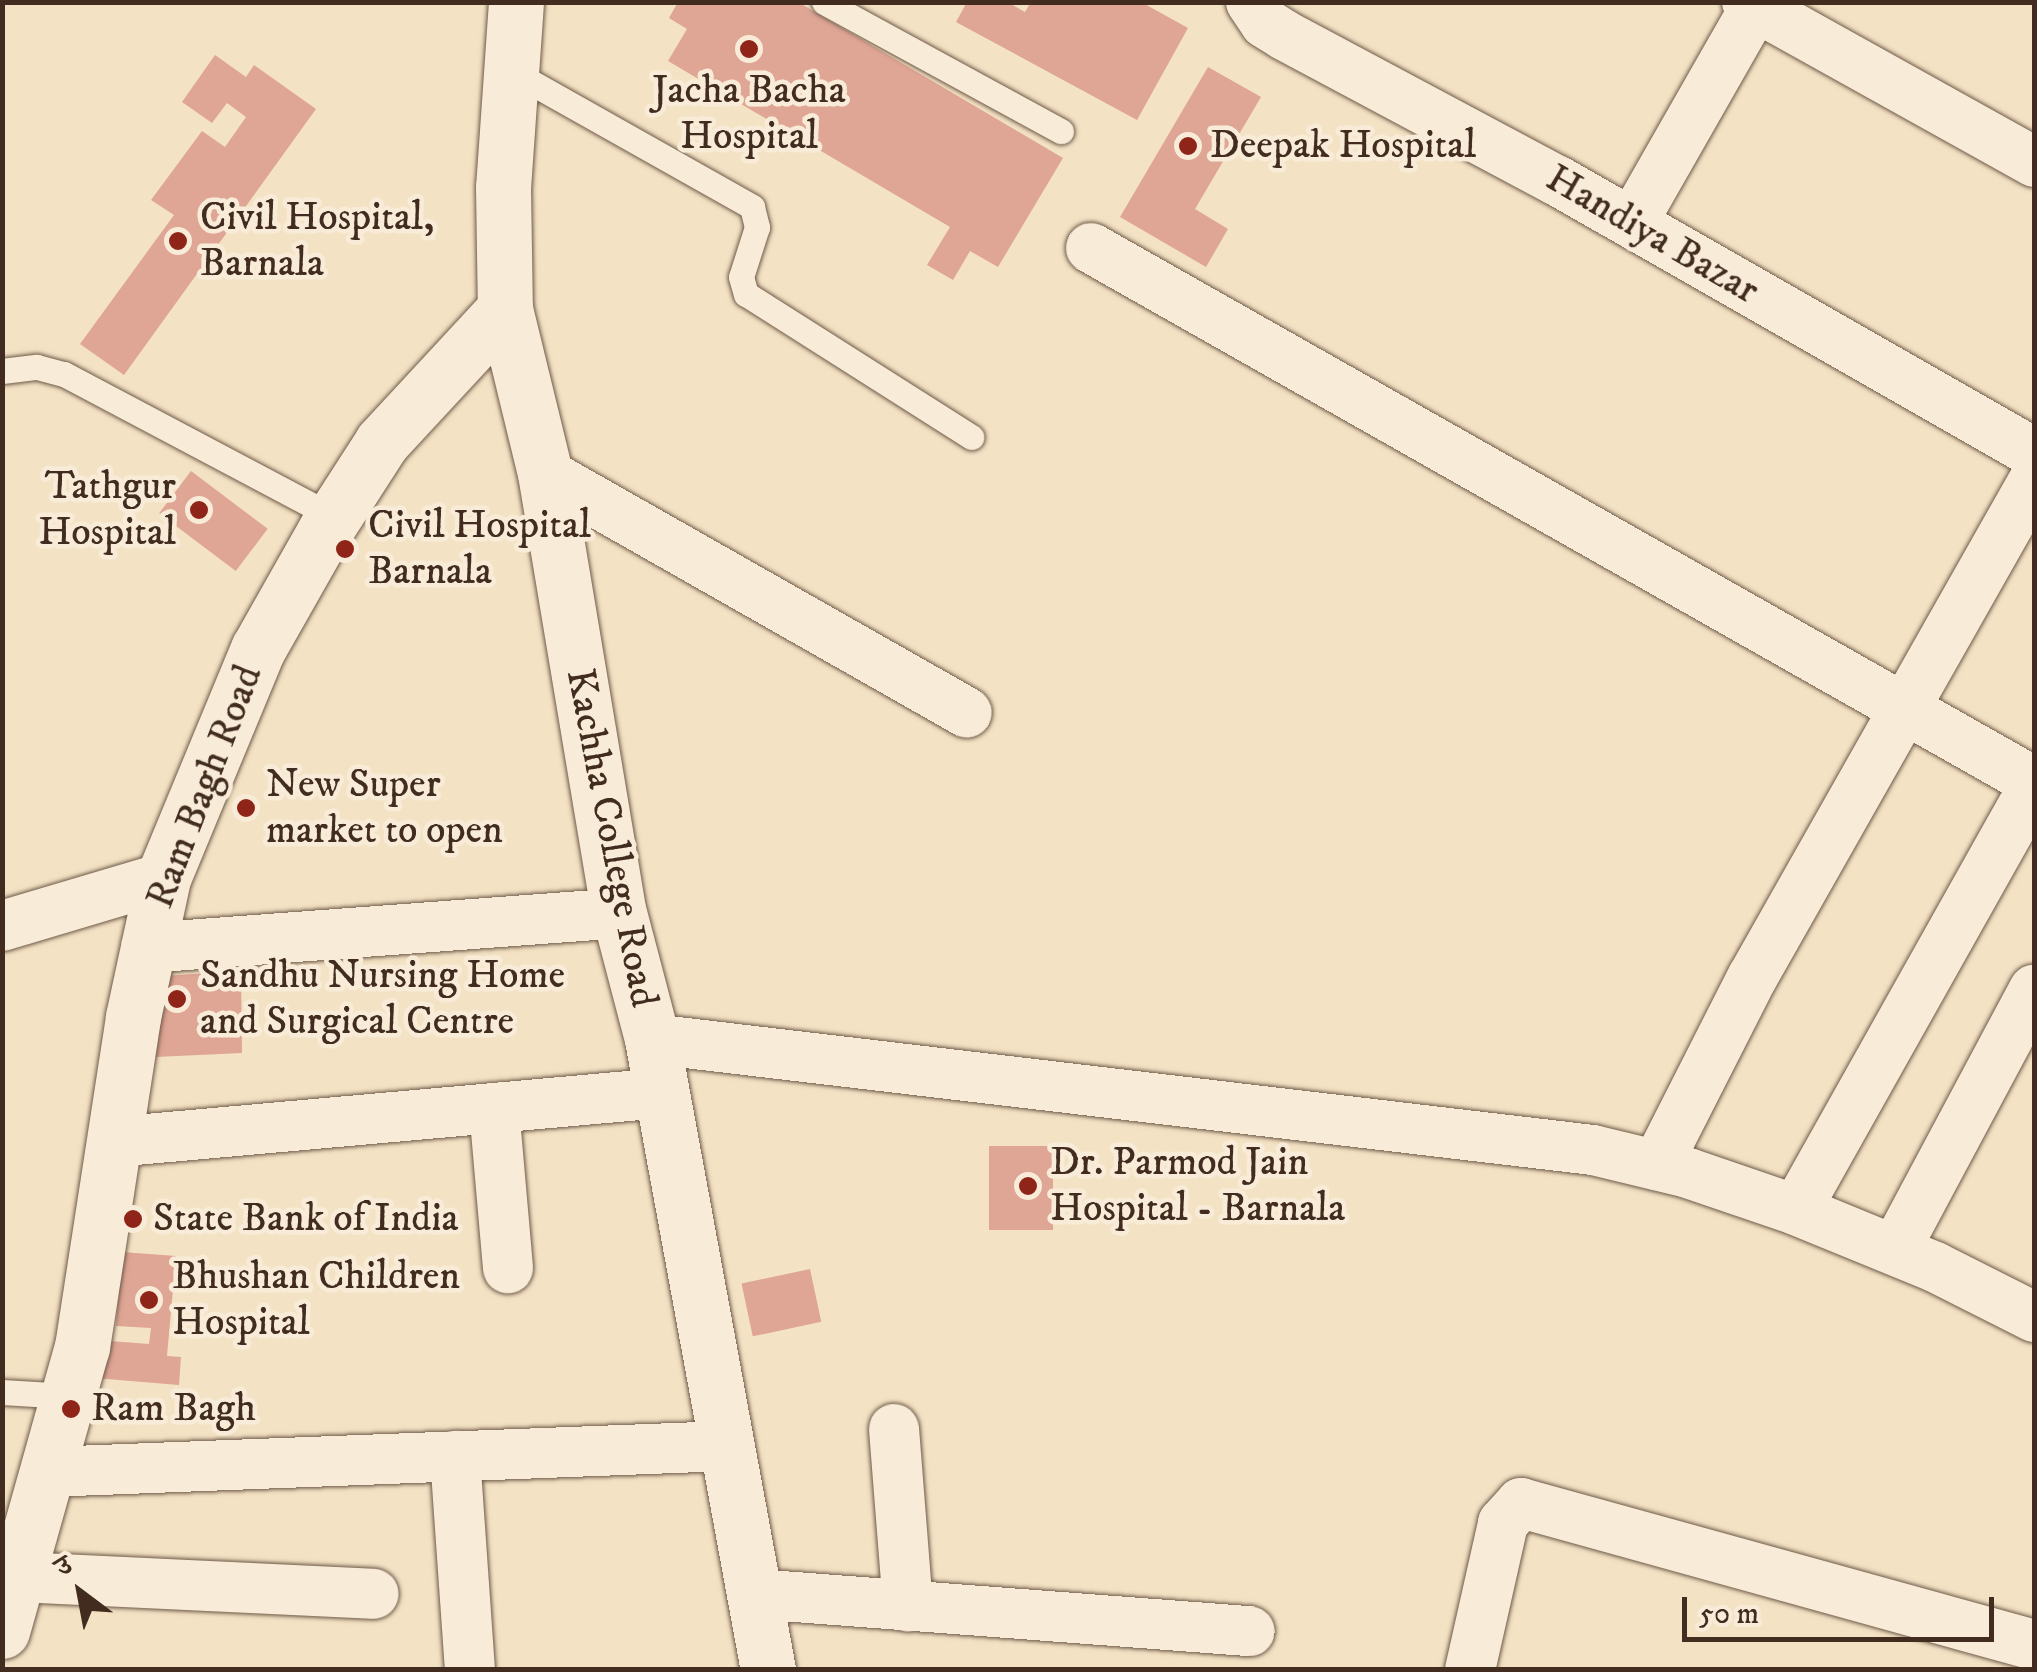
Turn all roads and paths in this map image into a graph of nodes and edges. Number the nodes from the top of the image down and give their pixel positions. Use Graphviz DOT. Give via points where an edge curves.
graph roads {
  1 [pos="516,2"];
  2 [pos="824,2"];
  3 [pos="1753,4"];
  4 [pos="1258,13"];
  5 [pos="511,71"];
  6 [pos="1061,131"];
  7 [pos="2034,162"];
  8 [pos="1632,223"];
  9 [pos="1092,248"];
  10 [pos="504,309"];
  11 [pos="2,371"];
  12 [pos="972,438"];
  13 [pos="2034,453"];
  14 [pos="545,473"];
  15 [pos="2034,480"];
  16 [pos="334,517"];
  17 [pos="1905,712"];
  18 [pos="967,713"];
  19 [pos="2034,784"];
  20 [pos="163,878"];
  21 [pos="619,913"];
  22 [pos="2,926"];
  23 [pos="146,948"];
  24 [pos="2034,990"];
  25 [pos="652,1039"];
  26 [pos="662,1093"];
  27 [pos="494,1108"];
  28 [pos="113,1142"];
  29 [pos="1657,1165"];
  30 [pos="1796,1210"];
  31 [pos="1895,1250"];
  32 [pos="508,1268"];
  33 [pos="2034,1317"];
  34 [pos="2,1392"];
  35 [pos="68,1396"];
  36 [pos="894,1430"];
  37 [pos="727,1446"];
  38 [pos="455,1456"];
  39 [pos="47,1472"];
  40 [pos="18,1577"];
  41 [pos="374,1594"];
  42 [pos="755,1594"];
  43 [pos="908,1606"];
  44 [pos="2,1631"];
  45 [pos="1250,1632"];
  46 [pos="2034,1645"];
  47 [pos="470,1670"];
  48 [pos="768,1670"];
  49 [pos="1470,1670"];
  1 -- 5 [label="street, Kachha College Road"];
  2 -- 6 [label="lane"];
  3 -- 7 [label="street"];
  3 -- 8 [label="street"];
  4 -- 8 [label="street, Handiya Bazar"];
  5 -- 10 [label="street, Kachha College Road"];
  5 -- 12 [label="lane" via="752,206 757,227 741,278 746,294"];
  8 -- 13 [label="street, Handiya Bazar"];
  9 -- 17 [label="street"];
  10 -- 14 [label="street, Kachha College Road"];
  10 -- 16 [label="street, Ram Bagh Road" via="382,442"];
  11 -- 16 [label="lane" via="36,367 64,374"];
  14 -- 18 [label="street"];
  14 -- 21 [label="street, Kachha College Road"];
  15 -- 17 [label="street"];
  16 -- 20 [label="street, Ram Bagh Road" via="258,649"];
  17 -- 19 [label="street"];
  17 -- 29 [label="street" via="1752,978"];
  19 -- 30 [label="street"];
  20 -- 22 [label="street"];
  20 -- 23 [label="street, Ram Bagh Road"];
  21 -- 23 [label="street"];
  21 -- 25 [label="street, Kachha College Road"];
  23 -- 28 [label="street, Ram Bagh Road"];
  24 -- 31 [label="street"];
  25 -- 26 [label="street, Kachha College Road"];
  25 -- 29 [label="street" via="1593,1150"];
  26 -- 27 [label="street"];
  26 -- 37 [label="street, Kachha College Road"];
  27 -- 28 [label="street"];
  27 -- 32 [label="street"];
  28 -- 35 [label="street, Ram Bagh Road" via="82,1347"];
  29 -- 30 [label="street"];
  30 -- 31 [label="street"];
  31 -- 33 [label="street"];
  34 -- 35 [label="lane"];
  35 -- 39 [label="street, Ram Bagh Road"];
  36 -- 43 [label="street"];
  37 -- 38 [label="street"];
  37 -- 42 [label="street, Kachha College Road"];
  38 -- 39 [label="street"];
  38 -- 47 [label="street"];
  39 -- 40 [label="street, Ram Bagh Road"];
  40 -- 41 [label="street"];
  40 -- 44 [label="street, Ram Bagh Road"];
  42 -- 43 [label="street"];
  42 -- 48 [label="street, Kachha College Road"];
  43 -- 45 [label="street"];
  46 -- 49 [label="street" via="1521,1503 1503,1523"];
}
